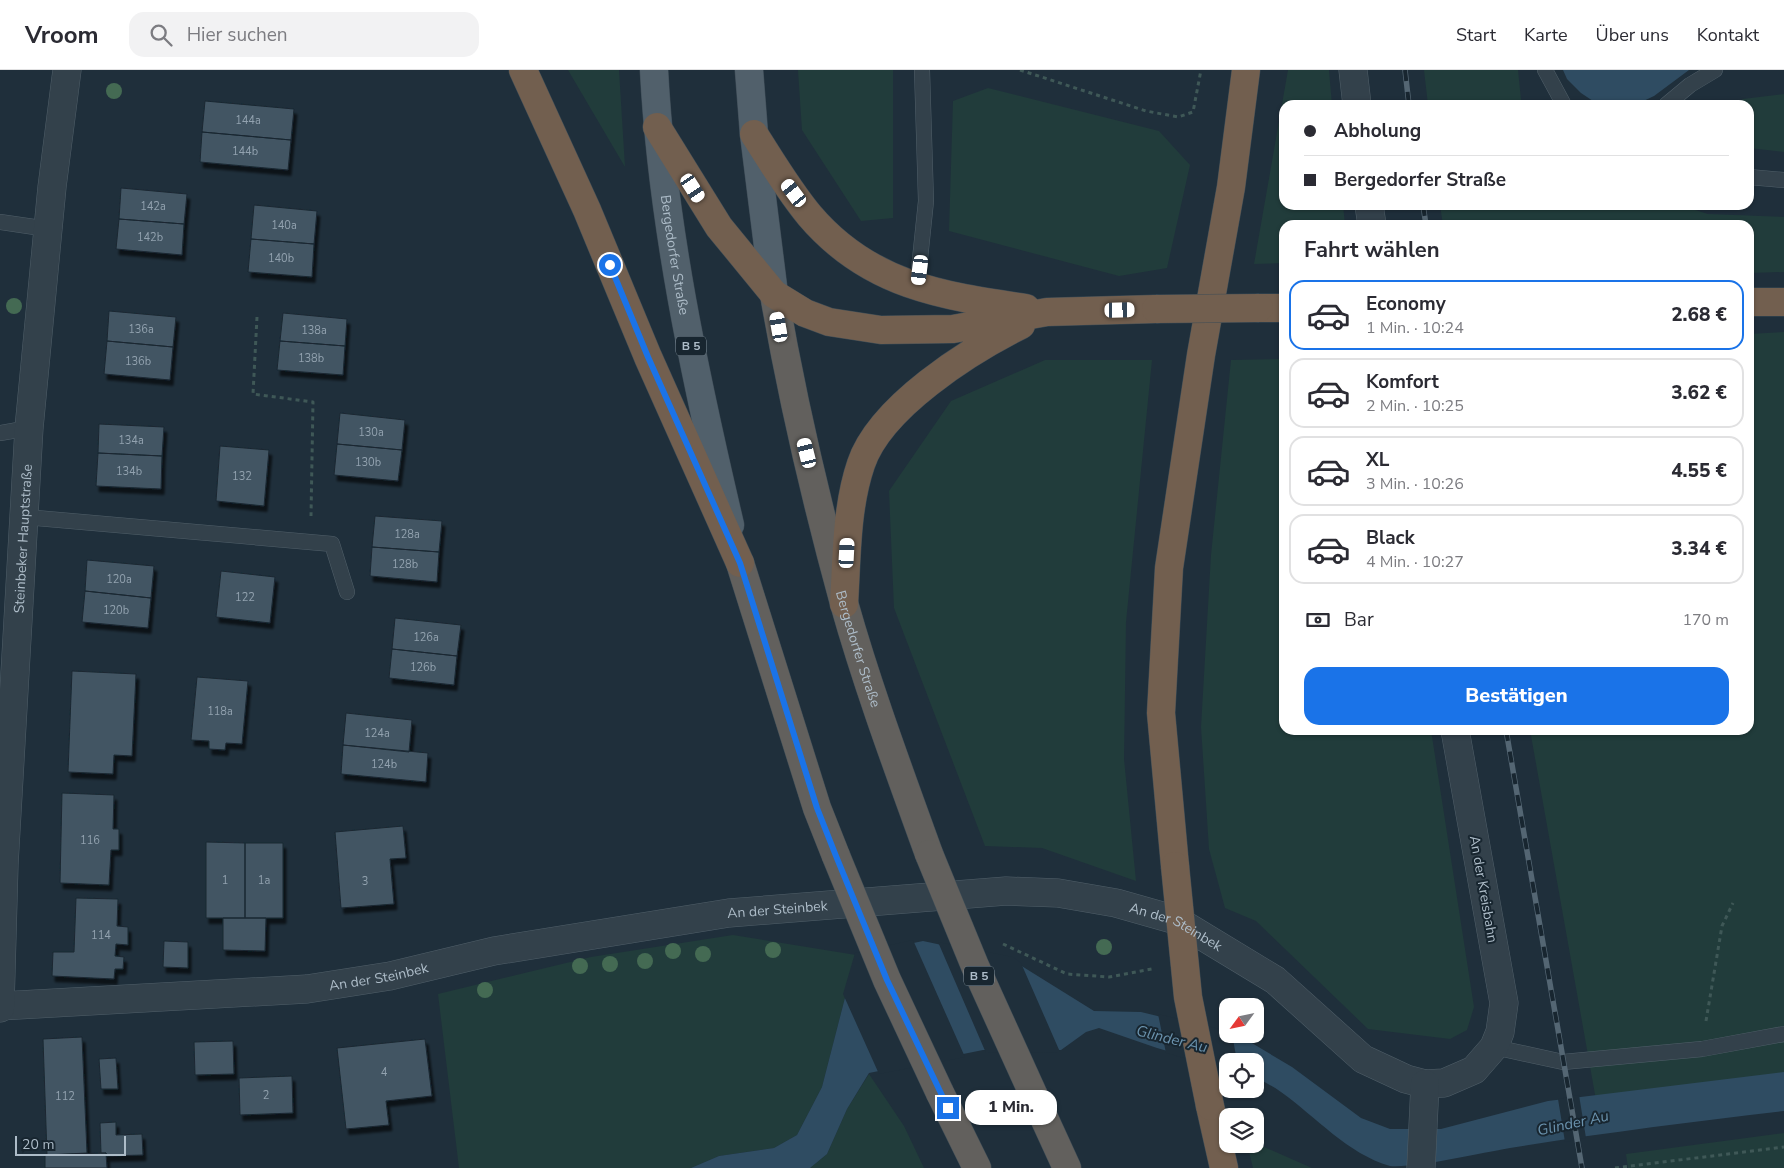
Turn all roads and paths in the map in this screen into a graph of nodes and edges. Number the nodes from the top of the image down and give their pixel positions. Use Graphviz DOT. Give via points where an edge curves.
graph roads {
  1 [pos="67,70"];
  2 [pos="523,70"];
  3 [pos="654,70"];
  4 [pos="748,70"];
  5 [pos="922,70"];
  6 [pos="1020,70"];
  7 [pos="1201,70"];
  8 [pos="1246,70"];
  9 [pos="1353,70"];
  10 [pos="1544,70"];
  11 [pos="1715,70"];
  12 [pos="1356,100"];
  13 [pos="1561,100"];
  14 [pos="1672,100"];
  15 [pos="657,127"];
  16 [pos="754,134"];
  17 [pos="1754,177"];
  18 [pos="1784,180"];
  19 [pos="0,222"];
  20 [pos="48,229"];
  21 [pos="918,288"];
  22 [pos="774,294"];
  23 [pos="1754,302"];
  24 [pos="1784,302"];
  25 [pos="1272,308"];
  26 [pos="1047,312"];
  27 [pos="257,317"];
  28 [pos="29,428"];
  29 [pos="0,432"];
  30 [pos="25,517"];
  31 [pos="311,542"];
  32 [pos="740,563"];
  33 [pos="347,592"];
  34 [pos="844,604"];
  35 [pos="1456,735"];
  36 [pos="2,865"];
  37 [pos="1733,903"];
  38 [pos="1000,942"];
  39 [pos="1158,967"];
  40 [pos="0,1007"];
  41 [pos="1784,1034"];
  42 [pos="1494,1048"];
  43 [pos="1702,1049"];
  44 [pos="1425,1084"];
  45 [pos="1784,1147"];
  46 [pos="977,1168"];
  47 [pos="1067,1168"];
  48 [pos="1224,1168"];
  49 [pos="1421,1168"];
  50 [pos="1615,1168"];
  1 -- 20 [label="street, Steinbeker Hauptstraße"];
  2 -- 32 [label="highway"];
  3 -- 15 [label="main road, Bergedorfer Straße / B 5"];
  4 -- 16 [label="main road, Bergedorfer Straße / B 5"];
  5 -- 21 [label="lane" via="926,201"];
  6 -- 7 [label="path" via="1096,96 1178,117 1193,112"];
  8 -- 48 [label="highway, bridge" via="1231,186 1201,355 1169,568 1161,713 1188,997"];
  9 -- 12 [label="street"];
  10 -- 13 [label="lane"];
  11 -- 14 [label="lane"];
  15 -- 22 [label="highway" via="719,227"];
  15 -- 32 [label="main road, Bergedorfer Straße / B 5" via="698,390"];
  16 -- 21 [label="highway" via="810,216 834,240 873,268"];
  16 -- 22 [label="main road, Bergedorfer Straße / B 5"];
  17 -- 18 [label="lane"];
  19 -- 20 [label="lane"];
  20 -- 28 [label="street, Steinbeker Hauptstraße"];
  21 -- 26 [label="highway" via="955,298"];
  22 -- 26 [label="highway" via="805,313 829,322 881,330 953,329"];
  22 -- 34 [label="highway, Bergedorfer Straße / B 5" via="788,377"];
  23 -- 24 [label="highway"];
  25 -- 26 [label="highway, bridge"];
  26 -- 34 [label="highway" via="994,338 957,364 909,399 872,438 853,492"];
  27 -- 31 [label="path" via="253,394 314,402"];
  28 -- 29 [label="lane"];
  28 -- 30 [label="street, Steinbeker Hauptstraße"];
  30 -- 31 [label="lane"];
  30 -- 36 [label="street, Steinbeker Hauptstraße"];
  31 -- 33 [label="lane" via="332,544"];
  32 -- 46 [label="highway, Bergedorfer Straße / B 5, bridge" via="817,808 887,980"];
  34 -- 47 [label="highway, Bergedorfer Straße / B 5, bridge" via="929,854 975,966"];
  35 -- 42 [label="street, An der Kreisbahn" via="1504,1003"];
  36 -- 40 [label="street, Steinbeker Hauptstraße"];
  37 -- 43 [label="path" via="1722,926"];
  38 -- 39 [label="path" via="1067,974 1109,977"];
  40 -- 44 [label="street, An der Steinbek" via="307,989 390,976 494,951 729,913 1006,891 1058,893 1116,903 1176,920 1275,980 1364,1059 1406,1079"];
  41 -- 43 [label="lane"];
  42 -- 43 [label="lane" via="1563,1062"];
  42 -- 44 [label="street, An der Steinbek" via="1474,1070 1444,1083"];
  44 -- 49 [label="street"];
  45 -- 50 [label="path"];
}
